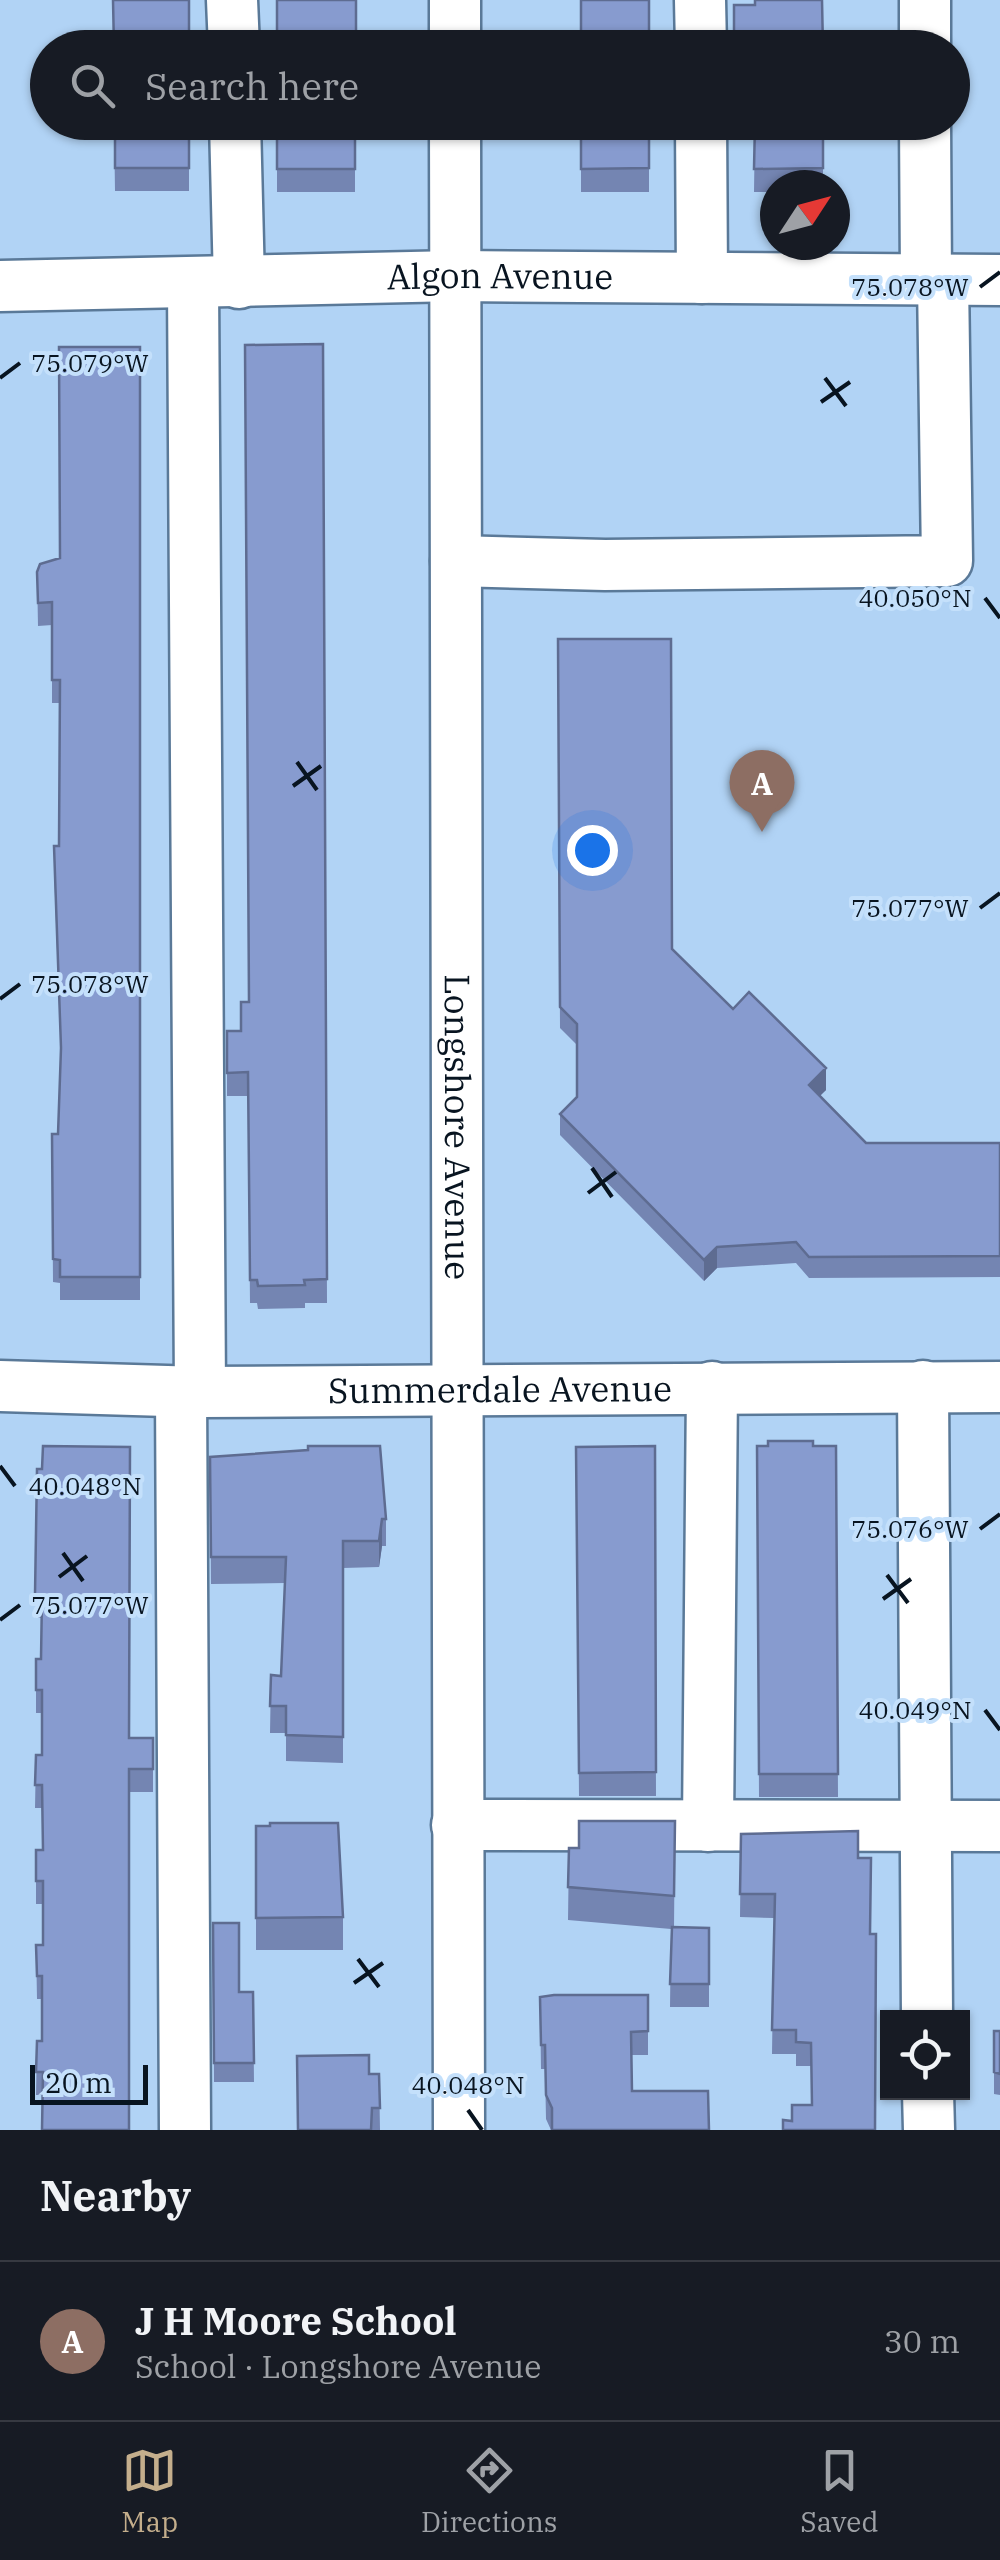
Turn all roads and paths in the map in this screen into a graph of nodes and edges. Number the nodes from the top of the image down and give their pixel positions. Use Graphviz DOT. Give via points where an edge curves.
graph roads {
  1 [pos="232,0"];
  2 [pos="455,0"];
  3 [pos="700,0"];
  4 [pos="925,0"];
  5 [pos="233,30"];
  6 [pos="455,30"];
  7 [pos="701,30"];
  8 [pos="925,30"];
  9 [pos="233,140"];
  10 [pos="455,140"];
  11 [pos="701,140"];
  12 [pos="926,140"];
  13 [pos="456,276"];
  14 [pos="702,278"];
  15 [pos="934,279"];
  16 [pos="1000,280"];
  17 [pos="216,284"];
  18 [pos="0,286"];
  19 [pos="456,560"];
  20 [pos="0,1386"];
  21 [pos="923,1386"];
  22 [pos="1000,1387"];
  23 [pos="712,1388"];
  24 [pos="455,1389"];
  25 [pos="191,1392"];
  26 [pos="458,1825"];
  27 [pos="708,1826"];
  28 [pos="1000,1826"];
  29 [pos="923,1827"];
  30 [pos="927,2010"];
  31 [pos="928,2100"];
  32 [pos="185,2130"];
  33 [pos="460,2130"];
  34 [pos="929,2130"];
  1 -- 5 [label="street"];
  2 -- 6 [label="street"];
  3 -- 7 [label="street"];
  4 -- 8 [label="street"];
  9 -- 17 [label="street"];
  10 -- 13 [label="street, Longshore Avenue"];
  11 -- 14 [label="street"];
  12 -- 15 [label="street"];
  13 -- 14 [label="street, Algon Avenue"];
  13 -- 17 [label="street, Algon Avenue"];
  13 -- 19 [label="street, Longshore Avenue"];
  14 -- 15 [label="street, Algon Avenue"];
  15 -- 16 [label="street, Algon Avenue"];
  15 -- 19 [label="street" via="947,561"];
  17 -- 18 [label="street, Algon Avenue"];
  17 -- 25 [label="street"];
  19 -- 24 [label="street, Longshore Avenue"];
  20 -- 25 [label="street, Summerdale Avenue"];
  21 -- 22 [label="street, Summerdale Avenue"];
  21 -- 23 [label="street, Summerdale Avenue"];
  21 -- 29 [label="street"];
  23 -- 24 [label="street, Summerdale Avenue"];
  23 -- 27 [label="street"];
  24 -- 25 [label="street, Summerdale Avenue"];
  24 -- 26 [label="street, Longshore Avenue"];
  25 -- 32 [label="street"];
  26 -- 27 [label="street"];
  26 -- 33 [label="street, Longshore Avenue"];
  27 -- 29 [label="street"];
  28 -- 29 [label="street"];
  29 -- 30 [label="street"];
  31 -- 34 [label="street"];
}
